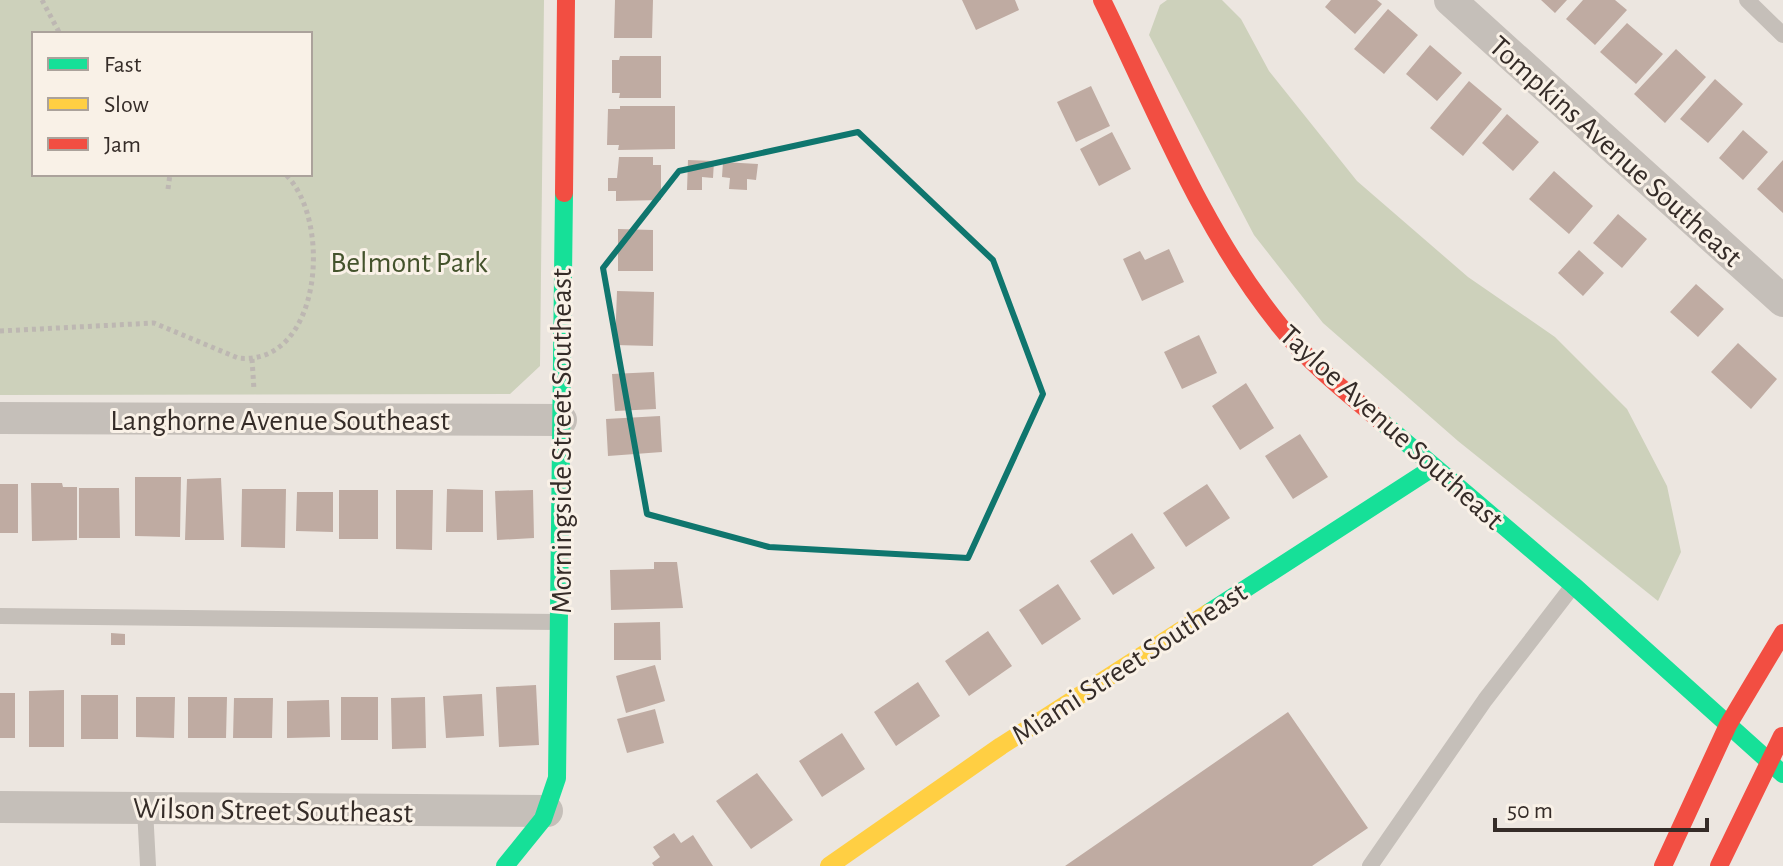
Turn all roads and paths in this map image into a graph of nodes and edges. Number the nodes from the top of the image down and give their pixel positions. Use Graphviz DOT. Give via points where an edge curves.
graph roads {
  1 [pos="42,0"];
  2 [pos="566,0"];
  3 [pos="1102,0"];
  4 [pos="1450,0"];
  5 [pos="1747,0"];
  6 [pos="59,32"];
  7 [pos="1783,35"];
  8 [pos="170,176"];
  9 [pos="287,176"];
  10 [pos="168,189"];
  11 [pos="1783,301"];
  12 [pos="0,331"];
  13 [pos="0,418"];
  14 [pos="561,420"];
  15 [pos="1434,467"];
  16 [pos="1573,585"];
  17 [pos="0,616"];
  18 [pos="560,622"];
  19 [pos="1783,633"];
  20 [pos="1728,725"];
  21 [pos="1783,734"];
  22 [pos="1768,761"];
  23 [pos="1783,774"];
  24 [pos="0,807"];
  25 [pos="145,809"];
  26 [pos="547,811"];
  27 [pos="148,866"];
  28 [pos="505,866"];
  29 [pos="829,866"];
  30 [pos="1370,866"];
  31 [pos="1663,866"];
  32 [pos="1719,866"];
  1 -- 6 [label="path"];
  2 -- 14 [label="street, Morningside Street Southeast"];
  3 -- 15 [label="street, Tayloe Avenue Southeast" via="1245,282 1314,365"];
  4 -- 11 [label="street, Tompkins Avenue Southeast"];
  5 -- 7 [label="lane"];
  8 -- 10 [label="path"];
  9 -- 12 [label="path" via="311,220 313,267 304,311 294,330 267,354 238,358 154,323"];
  13 -- 14 [label="street, Langhorne Avenue Southeast"];
  14 -- 18 [label="street, Morningside Street Southeast"];
  15 -- 16 [label="street, Tayloe Avenue Southeast"];
  15 -- 29 [label="street, Miami Street Southeast" via="1001,746"];
  16 -- 20 [label="street, Tayloe Avenue Southeast"];
  16 -- 30 [label="lane"];
  17 -- 18 [label="lane"];
  18 -- 26 [label="street, Morningside Street Southeast" via="557,778"];
  19 -- 20 [label="street"];
  20 -- 22 [label="street, Tayloe Avenue Southeast"];
  20 -- 31 [label="street"];
  21 -- 22 [label="street"];
  22 -- 23 [label="street, Tayloe Avenue Southeast"];
  22 -- 32 [label="street"];
  24 -- 25 [label="street, Wilson Street Southeast"];
  25 -- 26 [label="street, Wilson Street Southeast"];
  25 -- 27 [label="lane"];
  26 -- 28 [label="street, Morningside Street Southeast"];
}
